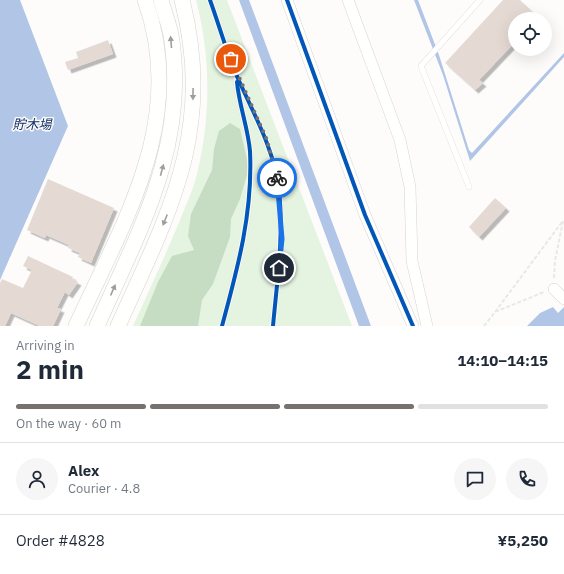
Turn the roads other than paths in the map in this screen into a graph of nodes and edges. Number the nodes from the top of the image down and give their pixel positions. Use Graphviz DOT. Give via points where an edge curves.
graph roads {
  1 [pos="144,0"];
  2 [pos="161,0"];
  3 [pos="182,0"];
  4 [pos="210,0"];
  5 [pos="287,0"];
  6 [pos="348,0"];
  7 [pos="479,0"];
  8 [pos="236,74"];
  9 [pos="469,187"];
  10 [pos="76,326"];
  11 [pos="97,326"];
  12 [pos="118,326"];
  13 [pos="222,326"];
  14 [pos="273,326"];
  15 [pos="413,326"];
  16 [pos="427,326"];
  1 -- 10 [label="street" via="158,53 160,97 155,136 129,212"];
  11 -- 2 [label="street, one-way" via="147,214 162,174 170,141 174,75 170,35"];
  3 -- 12 [label="street, one-way" via="190,32 194,74 189,144 165,221"];
  4 -- 8 [label="lane"];
  5 -- 15 [label="street" via="365,215"];
  6 -- 16 [label="street" via="400,140 410,187 412,261"];
  7 -- 9 [label="lane" via="421,66"];
  8 -- 13 [label="lane" via="250,149 250,188 246,228"];
  8 -- 14 [label="lane" via="267,140 279,190 282,239"];
}
